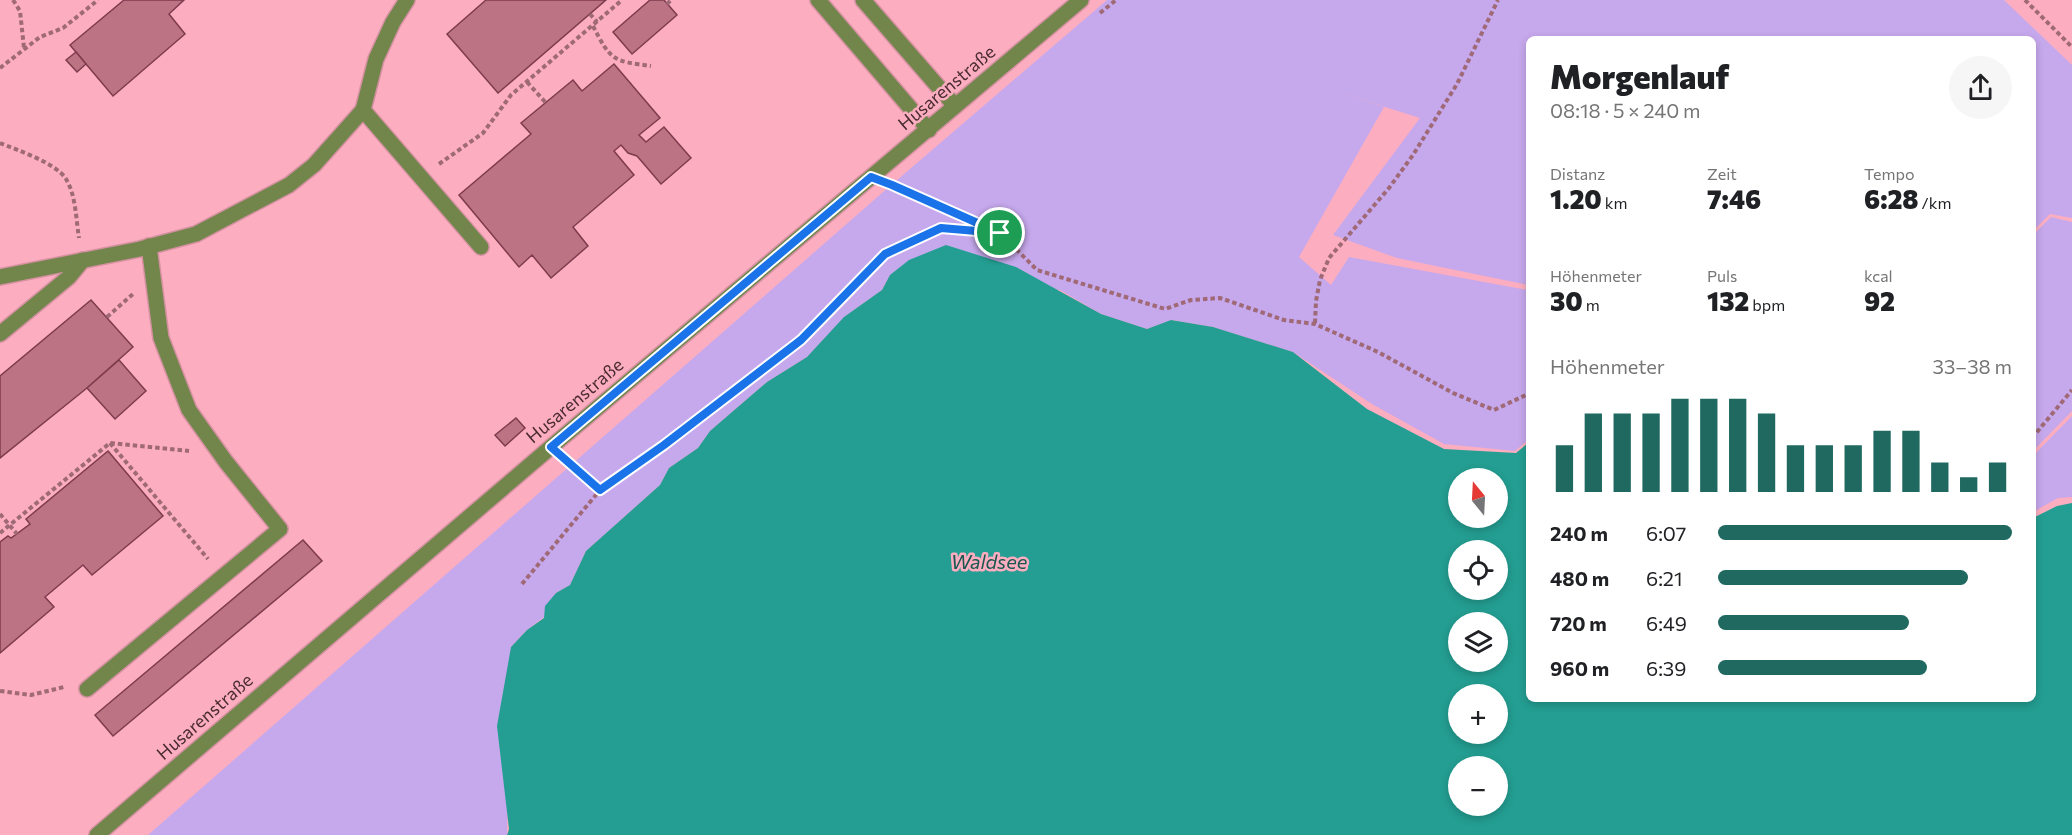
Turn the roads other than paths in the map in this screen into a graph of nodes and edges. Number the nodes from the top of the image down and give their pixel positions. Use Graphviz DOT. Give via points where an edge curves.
graph roads {
  1 [pos="407,0"];
  2 [pos="818,0"];
  3 [pos="863,0"];
  4 [pos="1081,0"];
  5 [pos="955,106"];
  6 [pos="363,110"];
  7 [pos="929,130"];
  8 [pos="149,246"];
  9 [pos="481,247"];
  10 [pos="83,260"];
  11 [pos="0,277"];
  12 [pos="0,334"];
  13 [pos="87,689"];
  14 [pos="97,835"];
  1 -- 6 [label="street" via="376,59"];
  2 -- 7 [label="street"];
  3 -- 5 [label="street"];
  4 -- 5 [label="street, Husarenstraße"];
  5 -- 7 [label="street, Husarenstraße"];
  6 -- 8 [label="street" via="314,165 289,185 196,234"];
  6 -- 9 [label="street"];
  7 -- 14 [label="street, Husarenstraße"];
  8 -- 10 [label="street"];
  8 -- 13 [label="street" via="161,338 189,410 280,530"];
  10 -- 11 [label="street"];
  10 -- 12 [label="street" via="69,277"];
}
